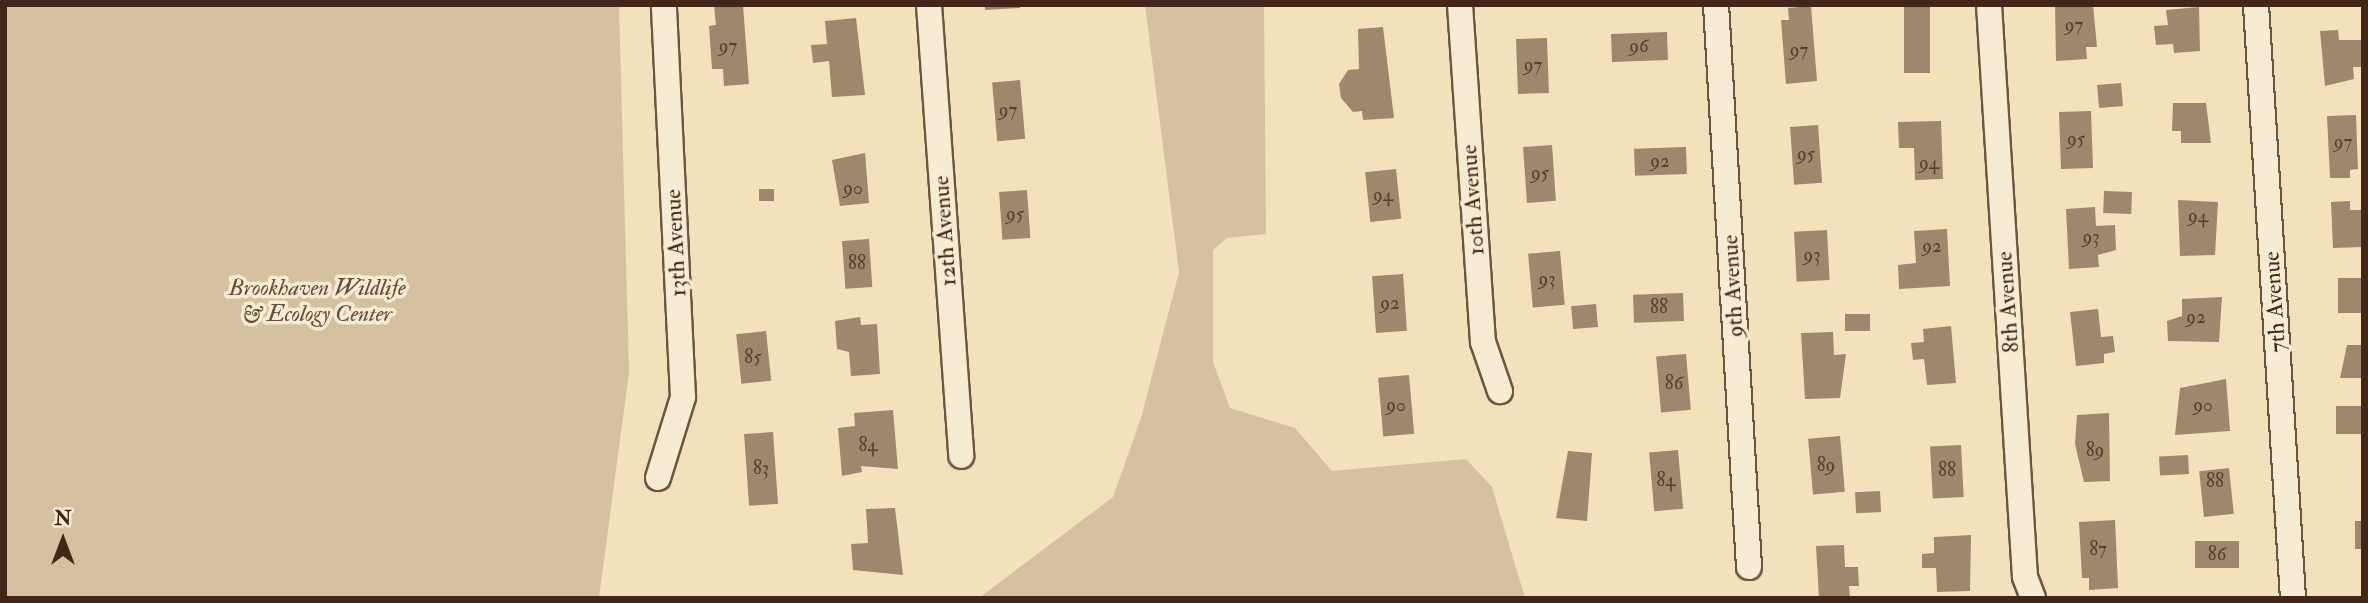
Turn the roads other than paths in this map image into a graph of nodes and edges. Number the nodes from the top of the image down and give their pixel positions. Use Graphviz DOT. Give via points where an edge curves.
graph roads {
  1 [pos="664,5"];
  2 [pos="929,5"];
  3 [pos="1460,5"];
  4 [pos="1716,5"];
  5 [pos="1989,5"];
  6 [pos="2256,5"];
  7 [pos="1500,391"];
  8 [pos="961,456"];
  9 [pos="658,478"];
  10 [pos="1749,567"];
  11 [pos="2033,598"];
  12 [pos="2293,598"];
  1 -- 9 [label="street, 13th Avenue" via="683,397"];
  2 -- 8 [label="street, 12th Avenue"];
  3 -- 7 [label="street, 10th Avenue" via="1483,342"];
  4 -- 10 [label="street, 9th Avenue"];
  5 -- 11 [label="street, 8th Avenue" via="2024,564"];
  6 -- 12 [label="street, 7th Avenue"];
}
